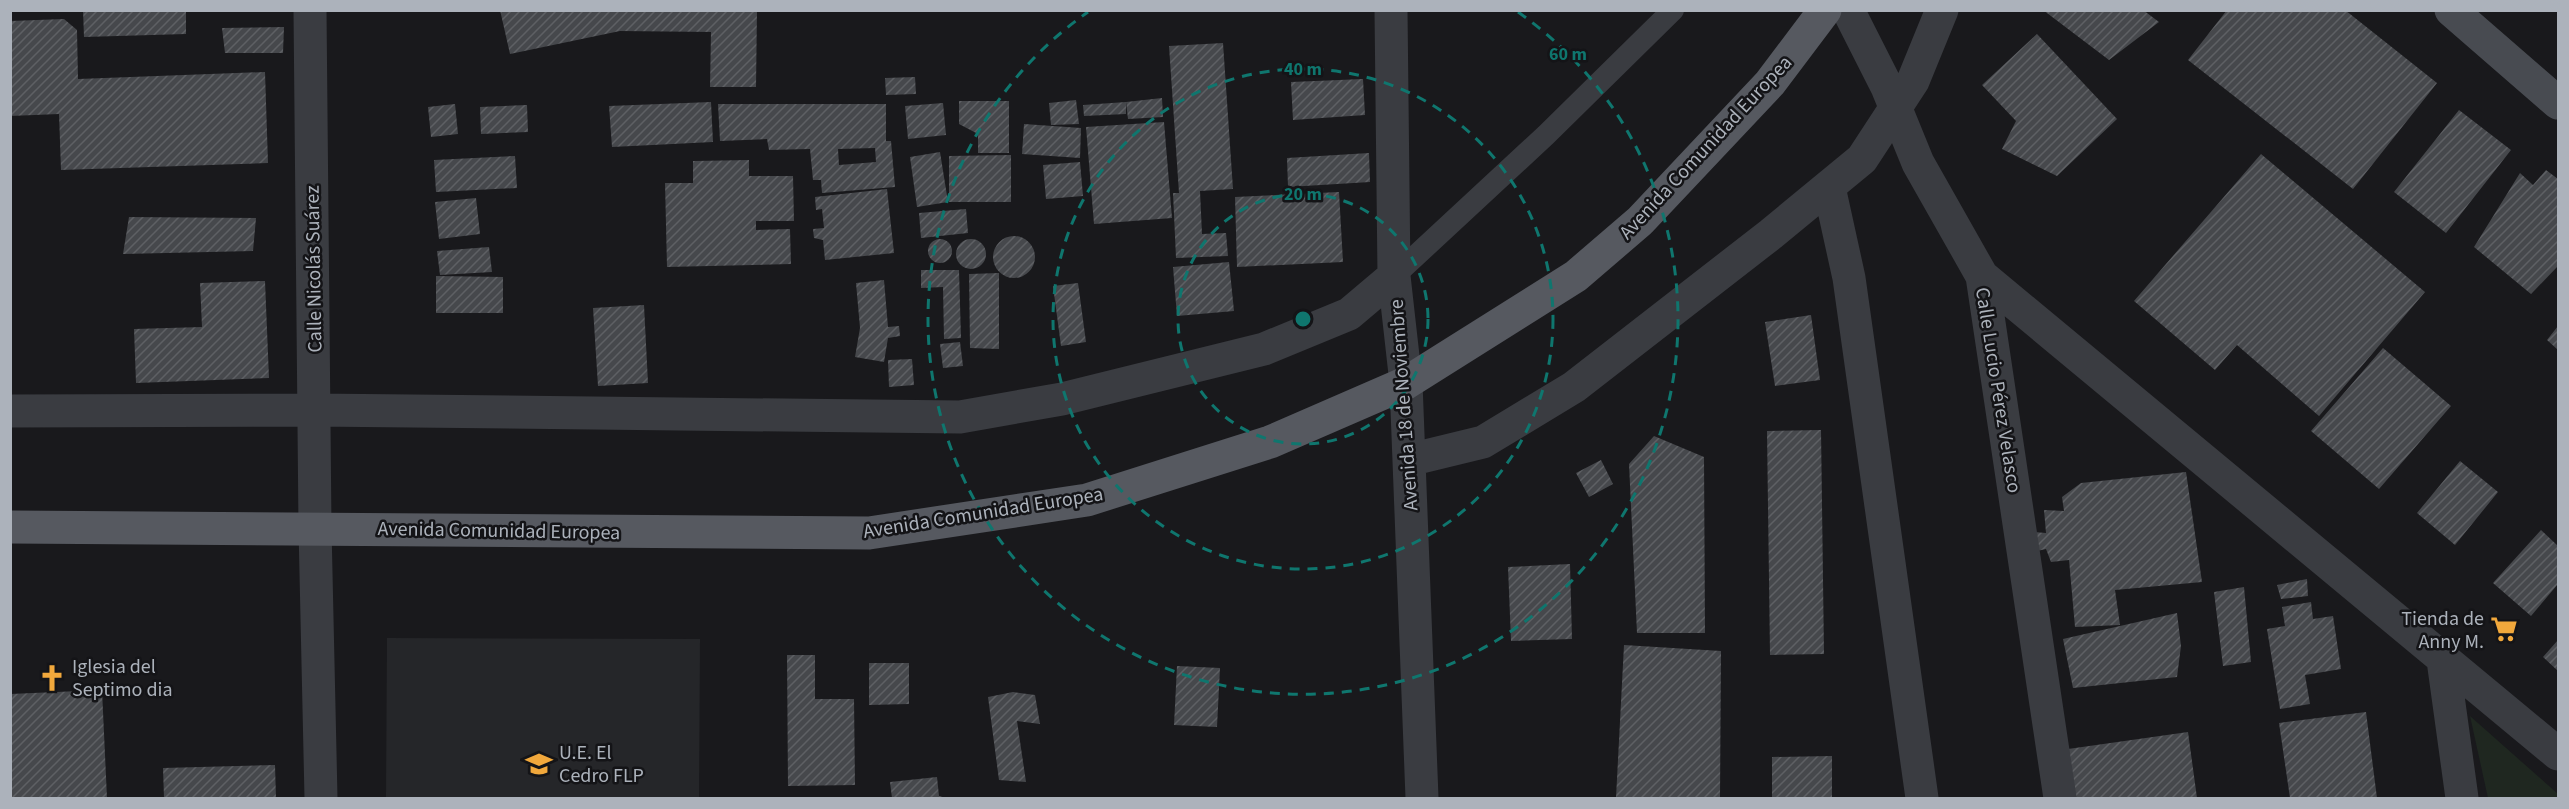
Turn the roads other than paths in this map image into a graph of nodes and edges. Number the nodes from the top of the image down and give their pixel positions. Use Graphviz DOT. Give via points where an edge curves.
graph roads {
  1 [pos="310,10"];
  2 [pos="1391,10"];
  3 [pos="1673,10"];
  4 [pos="1825,10"];
  5 [pos="1848,10"];
  6 [pos="1942,10"];
  7 [pos="2451,10"];
  8 [pos="2556,96"];
  9 [pos="1895,108"];
  10 [pos="1829,187"];
  11 [pos="1394,276"];
  12 [pos="1982,276"];
  13 [pos="1406,383"];
  14 [pos="315,410"];
  15 [pos="10,411"];
  16 [pos="1409,460"];
  17 [pos="10,527"];
  18 [pos="315,528"];
  19 [pos="2443,660"];
  20 [pos="2559,754"];
  21 [pos="321,798"];
  22 [pos="1422,798"];
  23 [pos="1922,798"];
  24 [pos="2060,798"];
  25 [pos="2463,798"];
  1 -- 14 [label="street, Calle Nicolás Suárez"];
  2 -- 11 [label="street, Avenida 18 de Noviembre"];
  3 -- 11 [label="lane"];
  4 -- 13 [label="main road, Avenida Comunidad Europea" via="1770,83 1640,221 1576,276"];
  5 -- 9 [label="street, Calle Lucio Pérez Velasco"];
  6 -- 9 [label="street" via="1912,81"];
  7 -- 8 [label="street"];
  9 -- 10 [label="street" via="1862,159"];
  9 -- 12 [label="street, Calle Lucio Pérez Velasco" via="1918,164"];
  10 -- 16 [label="street" via="1574,387 1483,442"];
  10 -- 23 [label="street" via="1849,278"];
  11 -- 13 [label="street, Avenida 18 de Noviembre"];
  11 -- 14 [label="street" via="1349,314 1264,349 1062,399 960,417"];
  12 -- 19 [label="street"];
  12 -- 24 [label="street, Calle Lucio Pérez Velasco"];
  13 -- 16 [label="street, Avenida 18 de Noviembre"];
  13 -- 18 [label="main road, Avenida Comunidad Europea" via="1270,442 1087,500 869,533"];
  14 -- 15 [label="street"];
  14 -- 18 [label="street, Calle Nicolás Suárez"];
  16 -- 22 [label="street, Avenida 18 de Noviembre"];
  17 -- 18 [label="main road, Avenida Comunidad Europea"];
  18 -- 21 [label="street, Calle Nicolás Suárez"];
  19 -- 20 [label="street"];
  19 -- 25 [label="street"];
}
